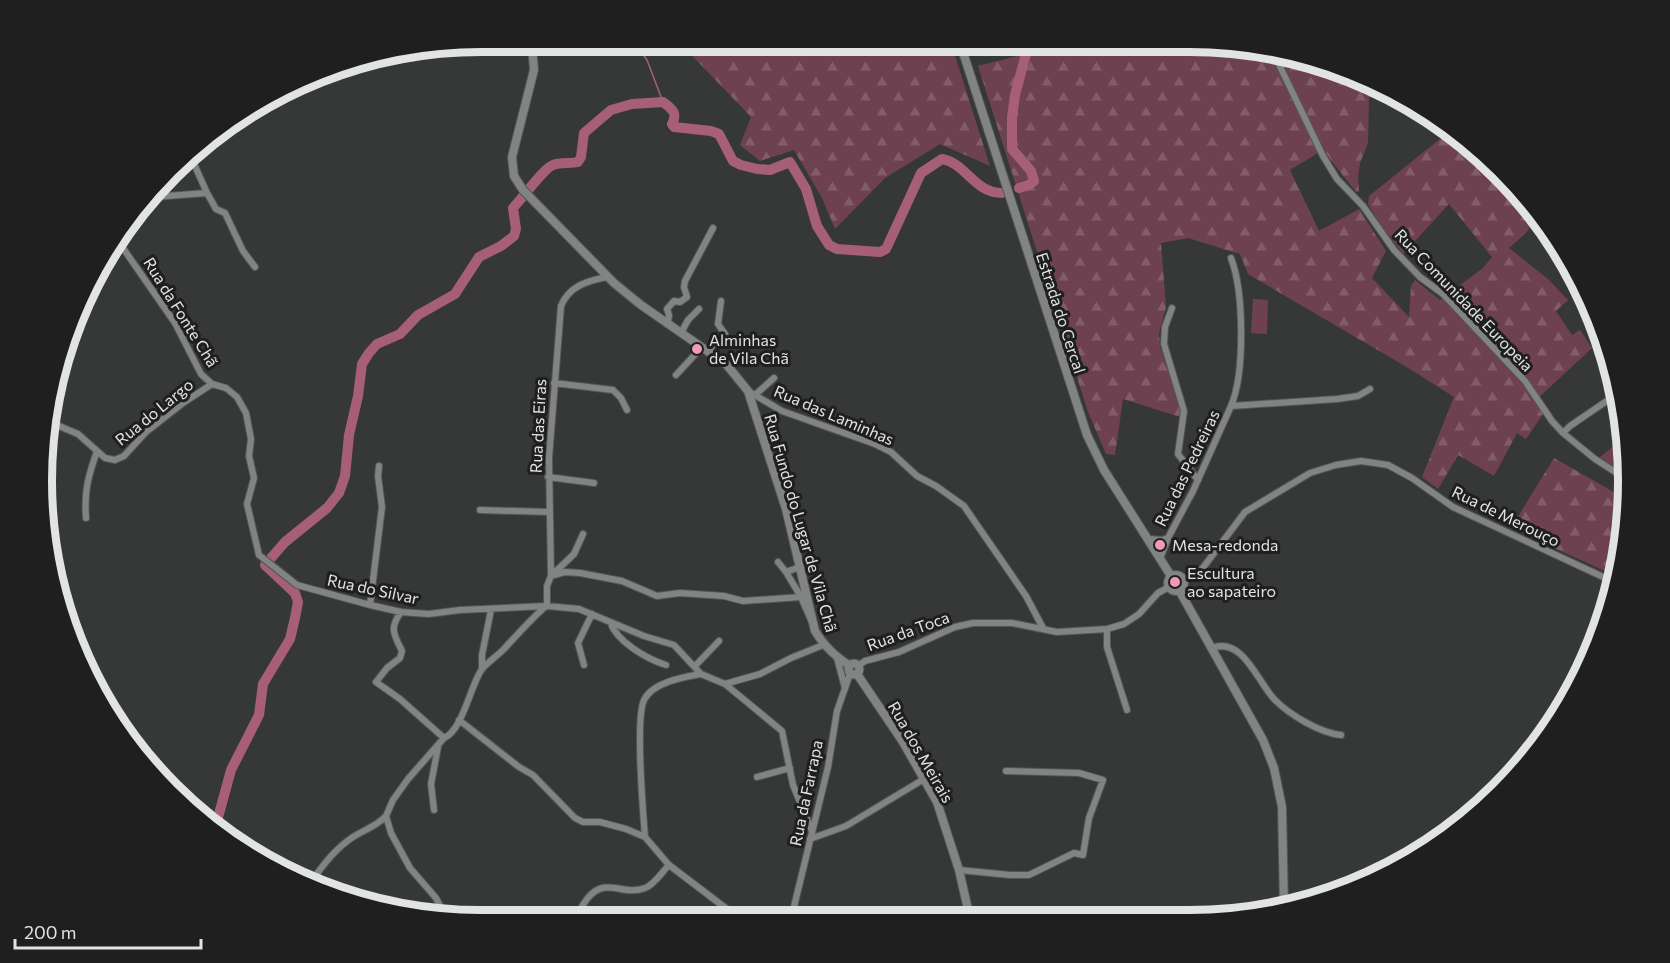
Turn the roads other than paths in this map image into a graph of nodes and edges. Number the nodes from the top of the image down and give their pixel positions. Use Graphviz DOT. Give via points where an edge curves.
graph roads {
  1 [pos="533,52"];
  2 [pos="963,52"];
  3 [pos="1278,62"];
  4 [pos="194,164"];
  5 [pos="207,194"];
  6 [pos="161,197"];
  7 [pos="713,228"];
  8 [pos="122,247"];
  9 [pos="1231,258"];
  10 [pos="255,267"];
  11 [pos="607,277"];
  12 [pos="721,302"];
  13 [pos="1172,308"];
  14 [pos="699,309"];
  15 [pos="668,323"];
  16 [pos="681,333"];
  17 [pos="704,350"];
  18 [pos="676,375"];
  19 [pos="774,378"];
  20 [pos="554,383"];
  21 [pos="212,384"];
  22 [pos="1370,389"];
  23 [pos="751,393"];
  24 [pos="1609,399"];
  25 [pos="1231,406"];
  26 [pos="627,410"];
  27 [pos="56,425"];
  28 [pos="1563,433"];
  29 [pos="97,451"];
  30 [pos="379,466"];
  31 [pos="1618,474"];
  32 [pos="548,477"];
  33 [pos="1198,480"];
  34 [pos="594,483"];
  35 [pos="480,510"];
  36 [pos="549,512"];
  37 [pos="86,518"];
  38 [pos="583,534"];
  39 [pos="1168,538"];
  40 [pos="1149,540"];
  41 [pos="1160,559"];
  42 [pos="264,560"];
  43 [pos="778,562"];
  44 [pos="800,567"];
  45 [pos="786,572"];
  46 [pos="551,576"];
  47 [pos="1172,576"];
  48 [pos="1606,578"];
  49 [pos="1183,579"];
  50 [pos="1169,586"];
  51 [pos="1179,590"];
  52 [pos="801,597"];
  53 [pos="370,605"];
  54 [pos="547,606"];
  55 [pos="491,610"];
  56 [pos="401,612"];
  57 [pos="592,614"];
  58 [pos="610,622"];
  59 [pos="813,623"];
  60 [pos="1043,628"];
  61 [pos="1107,629"];
  62 [pos="719,640"];
  63 [pos="823,645"];
  64 [pos="1212,648"];
  65 [pos="837,658"];
  66 [pos="666,665"];
  67 [pos="584,666"];
  68 [pos="695,666"];
  69 [pos="482,669"];
  70 [pos="854,670"];
  71 [pos="701,674"];
  72 [pos="725,684"];
  73 [pos="844,688"];
  74 [pos="1127,710"];
  75 [pos="459,720"];
  76 [pos="1341,735"];
  77 [pos="444,738"];
  78 [pos="438,747"];
  79 [pos="790,768"];
  80 [pos="1006,771"];
  81 [pos="757,777"];
  82 [pos="924,779"];
  83 [pos="434,810"];
  84 [pos="386,816"];
  85 [pos="812,830"];
  86 [pos="645,837"];
  87 [pos="810,839"];
  88 [pos="669,865"];
  89 [pos="959,870"];
  90 [pos="315,877"];
  91 [pos="1284,899"];
  92 [pos="442,909"];
  93 [pos="580,910"];
  94 [pos="728,910"];
  95 [pos="793,910"];
  96 [pos="968,910"];
  1 -- 11 [label="street, Rua Fundo do Lugar de Vila Chã" via="534,70 512,157 514,177"];
  2 -- 40 [label="street, Estrada do Cercal" via="1087,435 1104,470"];
  3 -- 28 [label="street, Rua Comunidade Europeia" via="1337,179 1363,206 1394,250 1443,294 1525,381"];
  4 -- 5 [label="street"];
  5 -- 6 [label="street"];
  5 -- 10 [label="street" via="216,209 225,213"];
  7 -- 15 [label="street" via="685,281 687,297 674,301 667,309"];
  8 -- 21 [label="street, Rua da Fonte Chã" via="175,324 201,374"];
  9 -- 25 [label="street" via="1240,302 1240,368"];
  11 -- 15 [label="street, Rua Fundo do Lugar de Vila Chã"];
  11 -- 20 [label="street, Rua das Eiras" via="566,294 561,306"];
  12 -- 17 [label="street" via="718,324 725,334"];
  13 -- 33 [label="street" via="1164,344 1184,411 1178,454"];
  14 -- 16 [label="street"];
  15 -- 16 [label="street, Rua Fundo do Lugar de Vila Chã"];
  16 -- 17 [label="street, Rua Fundo do Lugar de Vila Chã"];
  17 -- 18 [label="street"];
  17 -- 23 [label="street, Rua Fundo do Lugar de Vila Chã" via="726,364"];
  19 -- 23 [label="street"];
  20 -- 26 [label="street" via="613,390"];
  20 -- 32 [label="street, Rua das Eiras"];
  21 -- 29 [label="street, Rua do Largo" via="146,432 124,456 115,460"];
  21 -- 42 [label="street, Rua da Fonte Chã" via="237,397 246,413 254,478 247,504 259,555"];
  22 -- 25 [label="street, Rua das Pedreiras" via="1358,396 1337,399"];
  23 -- 44 [label="street, Rua Fundo do Lugar de Vila Chã"];
  23 -- 60 [label="street, Rua das Laminhas" via="783,411 891,452 917,476 964,506 1026,596"];
  24 -- 28 [label="street"];
  25 -- 33 [label="street, Rua das Pedreiras"];
  27 -- 29 [label="street, Rua do Largo" via="78,434"];
  28 -- 31 [label="street, Rua Comunidade Europeia"];
  29 -- 37 [label="street" via="84,496"];
  30 -- 53 [label="street" via="382,507"];
  32 -- 34 [label="street"];
  32 -- 36 [label="street, Rua das Eiras"];
  33 -- 39 [label="street, Rua das Pedreiras"];
  35 -- 36 [label="street"];
  36 -- 46 [label="street, Rua das Eiras"];
  38 -- 46 [label="street" via="574,554"];
  39 -- 40 [label="street, Rua das Pedreiras"];
  39 -- 41 [label="street, Rua das Pedreiras"];
  40 -- 41 [label="street, Estrada do Cercal"];
  41 -- 47 [label="street, Estrada do Cercal"];
  42 -- 53 [label="street, Rua do Silvar" via="297,585"];
  43 -- 45 [label="street"];
  44 -- 45 [label="street"];
  44 -- 59 [label="street, Rua Fundo do Lugar de Vila Chã"];
  45 -- 52 [label="street"];
  46 -- 52 [label="street" via="580,573 622,581 657,596 680,593 743,601"];
  46 -- 54 [label="street, Rua das Eiras"];
  47 -- 49 [label="street"];
  47 -- 50 [label="street"];
  48 -- 49 [label="street, Rua de Merouço" via="1453,507 1388,465 1361,461 1310,473 1245,513 1202,569"];
  49 -- 51 [label="street"];
  50 -- 51 [label="street"];
  50 -- 61 [label="street, Rua da Toca" via="1139,614"];
  51 -- 64 [label="street"];
  52 -- 59 [label="street"];
  53 -- 56 [label="street, Rua do Silvar"];
  54 -- 55 [label="street, Rua do Silvar"];
  54 -- 57 [label="street, Rua do Silvar"];
  54 -- 69 [label="street" via="526,622"];
  55 -- 56 [label="street, Rua do Silvar"];
  55 -- 69 [label="street"];
  56 -- 77 [label="street" via="393,627 402,651 400,658 376,682"];
  57 -- 58 [label="street, Rua do Silvar"];
  57 -- 67 [label="street" via="578,643"];
  58 -- 66 [label="street" via="623,640"];
  58 -- 68 [label="street, Rua do Silvar" via="674,645"];
  59 -- 63 [label="street, Rua Fundo do Lugar de Vila Chã"];
  60 -- 61 [label="street, Rua da Toca" via="1057,632"];
  60 -- 70 [label="street, Rua da Toca" via="1012,623 955,627 899,652 865,661"];
  61 -- 74 [label="street" via="1107,647"];
  62 -- 68 [label="street"];
  63 -- 65 [label="street, Rua Fundo do Lugar de Vila Chã"];
  63 -- 72 [label="street" via="760,674"];
  64 -- 76 [label="street" via="1230,648 1245,657 1276,701 1314,727"];
  64 -- 91 [label="street" via="1263,740 1274,768 1282,807"];
  65 -- 70 [label="street, Rua Fundo do Lugar de Vila Chã"];
  65 -- 73 [label="street"];
  68 -- 71 [label="street, Rua do Silvar"];
  69 -- 75 [label="street"];
  70 -- 73 [label="street, Rua da Farrapa"];
  70 -- 82 [label="street, Rua dos Meirais"];
  71 -- 72 [label="street"];
  71 -- 86 [label="street" via="656,687 645,699 641,748"];
  72 -- 79 [label="street" via="782,731"];
  73 -- 85 [label="street, Rua da Farrapa"];
  75 -- 77 [label="street"];
  75 -- 86 [label="street" via="533,775 575,818"];
  77 -- 78 [label="street"];
  78 -- 83 [label="street" via="431,784"];
  78 -- 84 [label="street" via="408,779"];
  79 -- 81 [label="street"];
  79 -- 85 [label="street"];
  80 -- 89 [label="street" via="1079,773 1103,780 1089,818 1083,855 1074,853 1029,875"];
  82 -- 87 [label="street" via="846,826"];
  82 -- 89 [label="street, Rua dos Meirais" via="938,802"];
  84 -- 90 [label="street" via="351,838"];
  84 -- 92 [label="street" via="410,868"];
  85 -- 87 [label="street, Rua da Farrapa"];
  86 -- 88 [label="street"];
  87 -- 95 [label="street, Rua da Farrapa"];
  88 -- 93 [label="street" via="647,888 595,890"];
  88 -- 94 [label="street"];
  89 -- 96 [label="street, Rua dos Meirais"];
}
